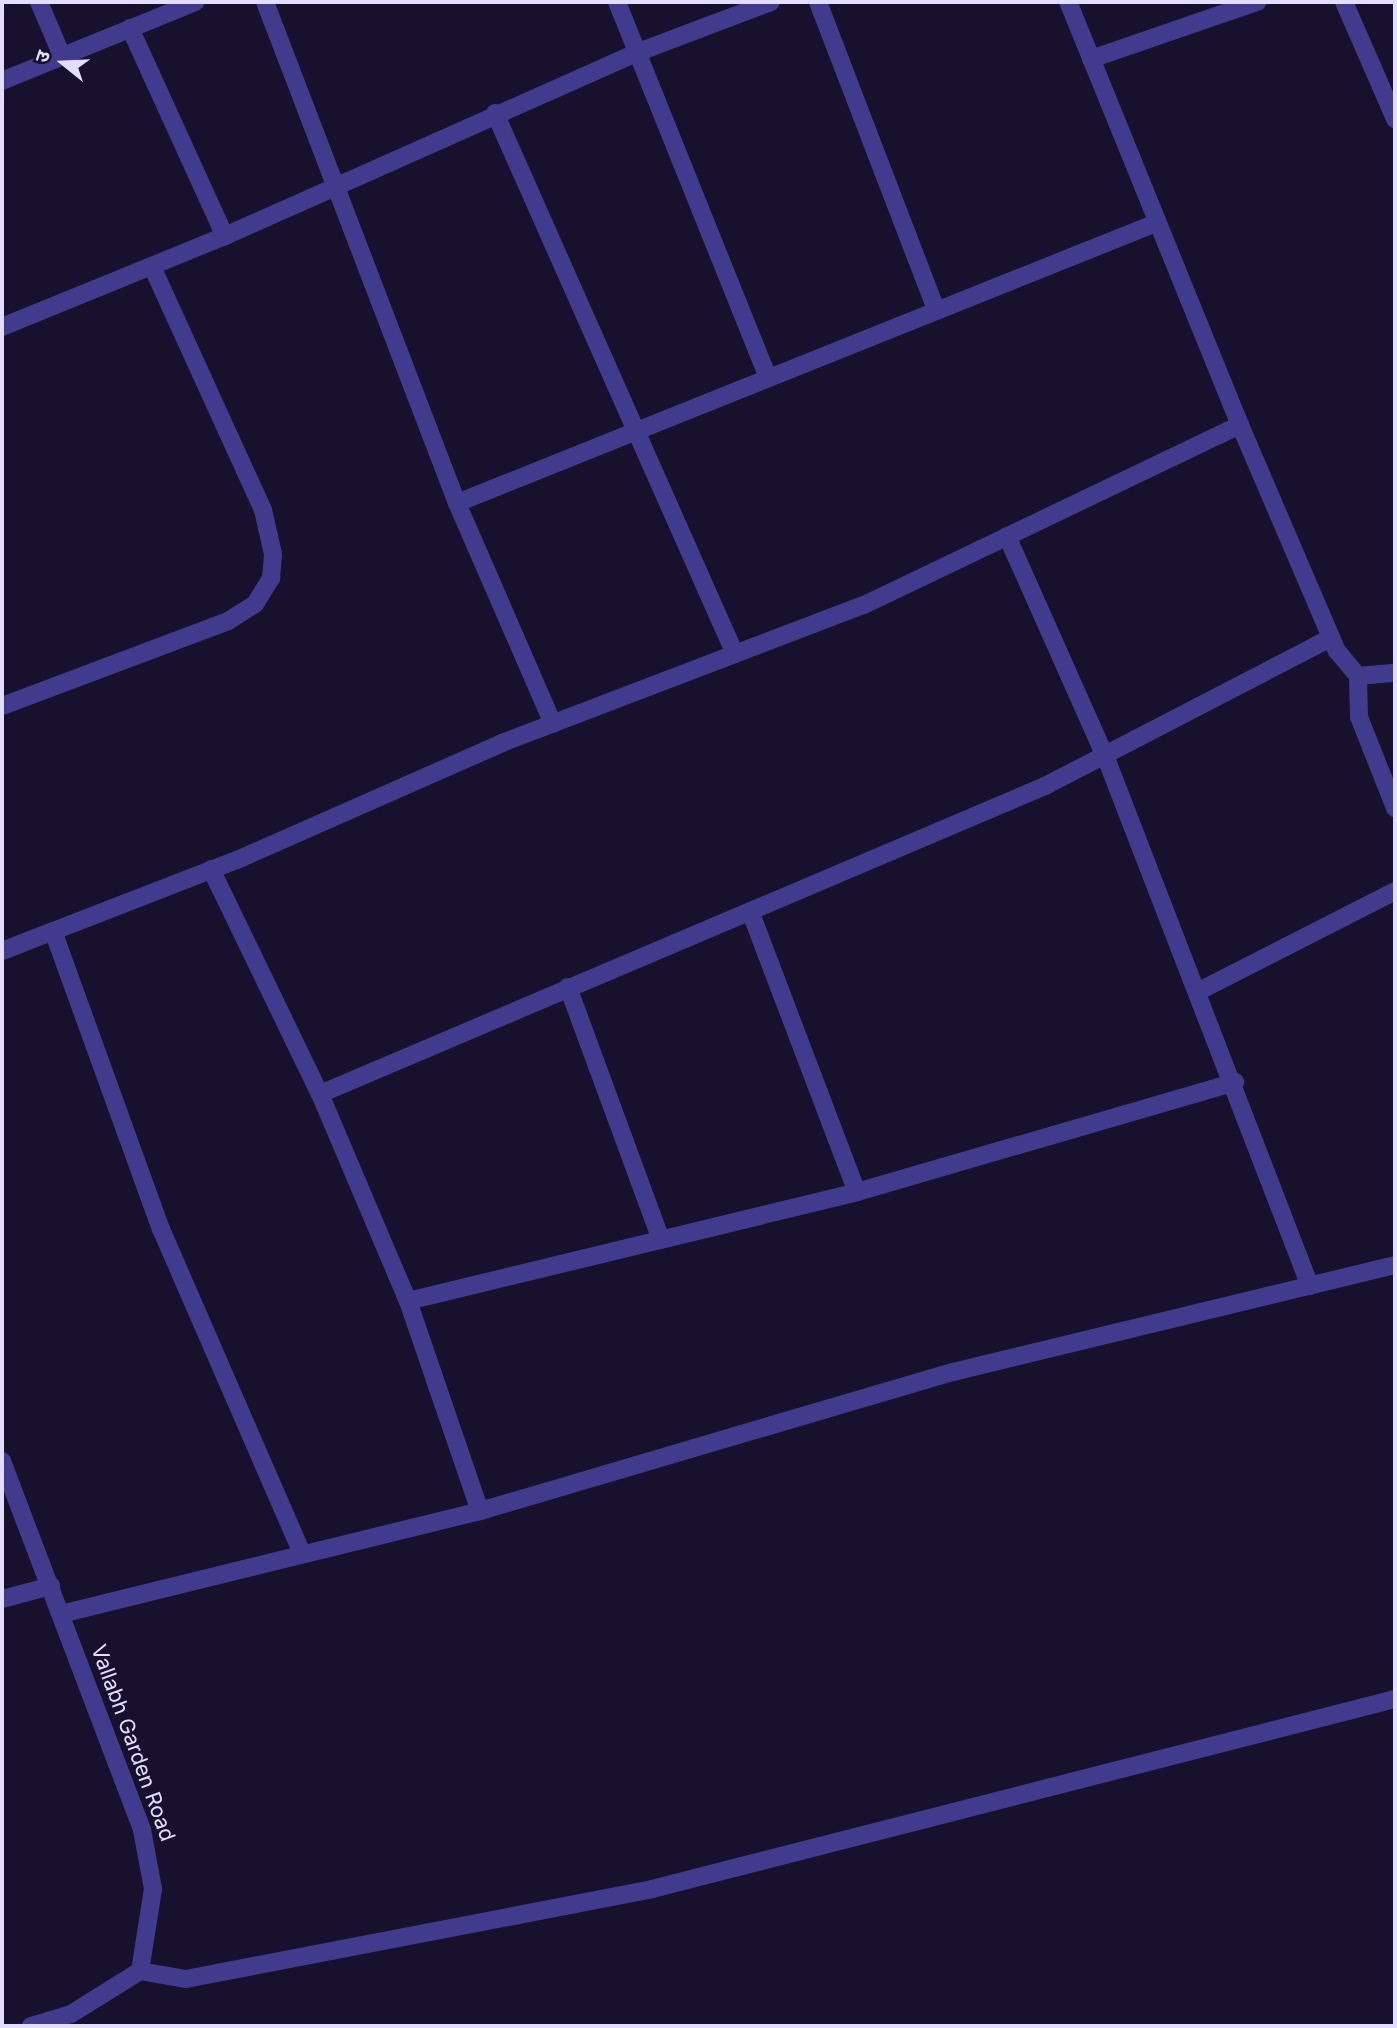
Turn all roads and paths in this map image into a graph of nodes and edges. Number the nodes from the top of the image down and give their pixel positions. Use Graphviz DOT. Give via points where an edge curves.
graph roads {
  1 [pos="39,2"];
  2 [pos="196,2"];
  3 [pos="265,2"];
  4 [pos="617,2"];
  5 [pos="771,2"];
  6 [pos="818,2"];
  7 [pos="1068,2"];
  8 [pos="1256,2"];
  9 [pos="1344,2"];
  10 [pos="130,28"];
  11 [pos="636,53"];
  12 [pos="62,56"];
  13 [pos="1091,59"];
  14 [pos="2,81"];
  15 [pos="495,113"];
  16 [pos="1395,119"];
  17 [pos="339,184"];
  18 [pos="1156,223"];
  19 [pos="225,236"];
  20 [pos="152,267"];
  21 [pos="936,309"];
  22 [pos="2,327"];
  23 [pos="766,376"];
  24 [pos="1240,425"];
  25 [pos="636,431"];
  26 [pos="457,503"];
  27 [pos="1007,536"];
  28 [pos="1331,638"];
  29 [pos="734,654"];
  30 [pos="1395,673"];
  31 [pos="1358,676"];
  32 [pos="2,706"];
  33 [pos="553,724"];
  34 [pos="1106,758"];
  35 [pos="1395,808"];
  36 [pos="211,870"];
  37 [pos="1395,891"];
  38 [pos="752,916"];
  39 [pos="52,931"];
  40 [pos="2,951"];
  41 [pos="568,987"];
  42 [pos="1199,991"];
  43 [pos="1235,1082"];
  44 [pos="320,1094"];
  45 [pos="858,1192"];
  46 [pos="660,1237"];
  47 [pos="1395,1265"];
  48 [pos="1310,1286"];
  49 [pos="408,1301"];
  50 [pos="2,1461"];
  51 [pos="480,1511"];
  52 [pos="302,1553"];
  53 [pos="51,1586"];
  54 [pos="2,1600"];
  55 [pos="61,1614"];
  56 [pos="1395,1699"];
  57 [pos="140,1971"];
  58 [pos="74,2020"];
  59 [pos="31,2026"];
  1 -- 12 [label="street"];
  2 -- 10 [label="street"];
  3 -- 17 [label="street"];
  4 -- 11 [label="street"];
  5 -- 11 [label="street"];
  6 -- 21 [label="street"];
  7 -- 13 [label="street"];
  8 -- 13 [label="street"];
  9 -- 16 [label="street"];
  10 -- 12 [label="street"];
  10 -- 19 [label="street"];
  11 -- 15 [label="street"];
  11 -- 23 [label="street"];
  12 -- 14 [label="street"];
  13 -- 18 [label="street"];
  15 -- 17 [label="street"];
  15 -- 25 [label="street"];
  17 -- 19 [label="street"];
  17 -- 26 [label="street"];
  18 -- 21 [label="street"];
  18 -- 24 [label="street"];
  19 -- 20 [label="street"];
  20 -- 22 [label="street"];
  20 -- 32 [label="street" via="263,510 273,554 271,578 256,604 228,621"];
  21 -- 23 [label="street"];
  23 -- 25 [label="street"];
  24 -- 27 [label="street"];
  24 -- 28 [label="street"];
  25 -- 26 [label="street"];
  25 -- 29 [label="street"];
  26 -- 33 [label="street"];
  27 -- 29 [label="street" via="864,605"];
  27 -- 34 [label="street"];
  28 -- 31 [label="street"];
  28 -- 34 [label="street"];
  29 -- 33 [label="street"];
  30 -- 31 [label="street"];
  31 -- 35 [label="street" via="1359,718"];
  33 -- 36 [label="street"];
  34 -- 38 [label="street"];
  34 -- 42 [label="street"];
  36 -- 39 [label="street"];
  36 -- 44 [label="street"];
  37 -- 42 [label="street"];
  38 -- 41 [label="street"];
  38 -- 45 [label="street"];
  39 -- 40 [label="street"];
  39 -- 52 [label="street" via="162,1228"];
  41 -- 44 [label="street"];
  41 -- 46 [label="street"];
  42 -- 43 [label="street"];
  43 -- 45 [label="street"];
  43 -- 48 [label="street"];
  44 -- 49 [label="street"];
  45 -- 46 [label="street"];
  46 -- 49 [label="street"];
  47 -- 48 [label="street"];
  48 -- 51 [label="street" via="953,1372"];
  49 -- 51 [label="street"];
  50 -- 53 [label="street, Vallabh Garden Road"];
  51 -- 52 [label="street"];
  52 -- 55 [label="street"];
  53 -- 54 [label="street"];
  53 -- 55 [label="street, Vallabh Garden Road"];
  55 -- 57 [label="street, Vallabh Garden Road" via="150,1859 153,1889"];
  56 -- 57 [label="street" via="652,1889 186,1979"];
  57 -- 58 [label="street"];
  58 -- 59 [label="street"];
}
